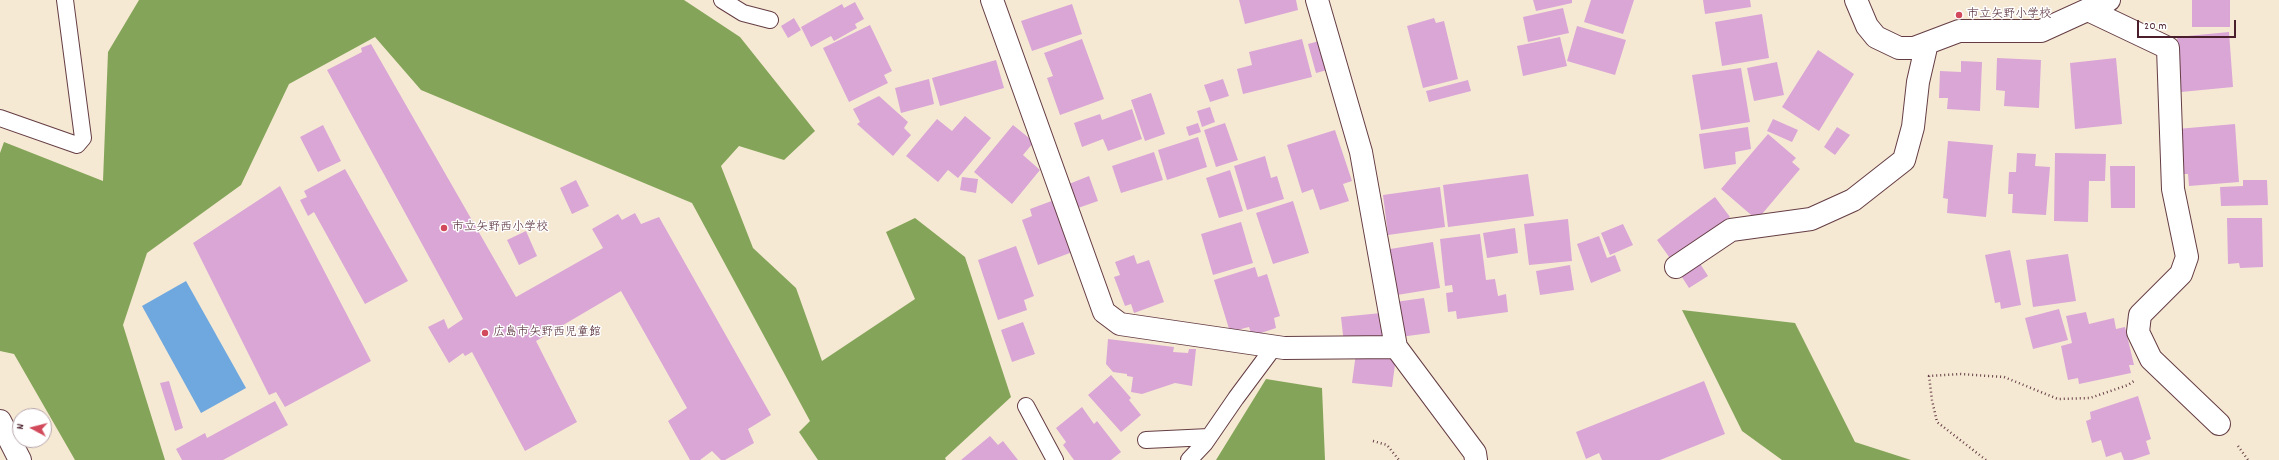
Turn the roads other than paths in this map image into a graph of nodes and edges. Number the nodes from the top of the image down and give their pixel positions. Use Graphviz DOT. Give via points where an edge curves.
graph roads {
  1 [pos="65,0"];
  2 [pos="722,0"];
  3 [pos="992,0"];
  4 [pos="1317,0"];
  5 [pos="1856,0"];
  6 [pos="2110,0"];
  7 [pos="2088,10"];
  8 [pos="770,20"];
  9 [pos="1927,43"];
  10 [pos="0,118"];
  11 [pos="1676,266"];
  12 [pos="1274,347"];
  13 [pos="1396,347"];
  14 [pos="1026,406"];
  15 [pos="0,422"];
  16 [pos="2219,424"];
  17 [pos="1209,437"];
  18 [pos="1146,440"];
  19 [pos="20,460"];
  20 [pos="1055,460"];
  21 [pos="1189,460"];
  22 [pos="1476,460"];
  1 -- 10 [label="lane" via="84,138 77,145"];
  2 -- 8 [label="lane" via="743,13"];
  3 -- 12 [label="street" via="1104,312 1120,324"];
  4 -- 13 [label="street" via="1361,152"];
  5 -- 9 [label="street" via="1867,26 1876,37 1899,48 1914,48"];
  6 -- 7 [label="street"];
  7 -- 9 [label="street" via="2041,31 1958,31"];
  7 -- 16 [label="street" via="2168,48 2173,189 2187,257 2181,274 2140,315 2138,332 2151,359"];
  9 -- 11 [label="street" via="1918,82 1913,127 1904,160 1853,200 1811,219 1731,230"];
  12 -- 13 [label="street"];
  12 -- 17 [label="lane"];
  13 -- 22 [label="street" via="1475,453"];
  14 -- 20 [label="lane"];
  15 -- 19 [label="street"];
  17 -- 18 [label="lane"];
  17 -- 21 [label="lane"];
}
